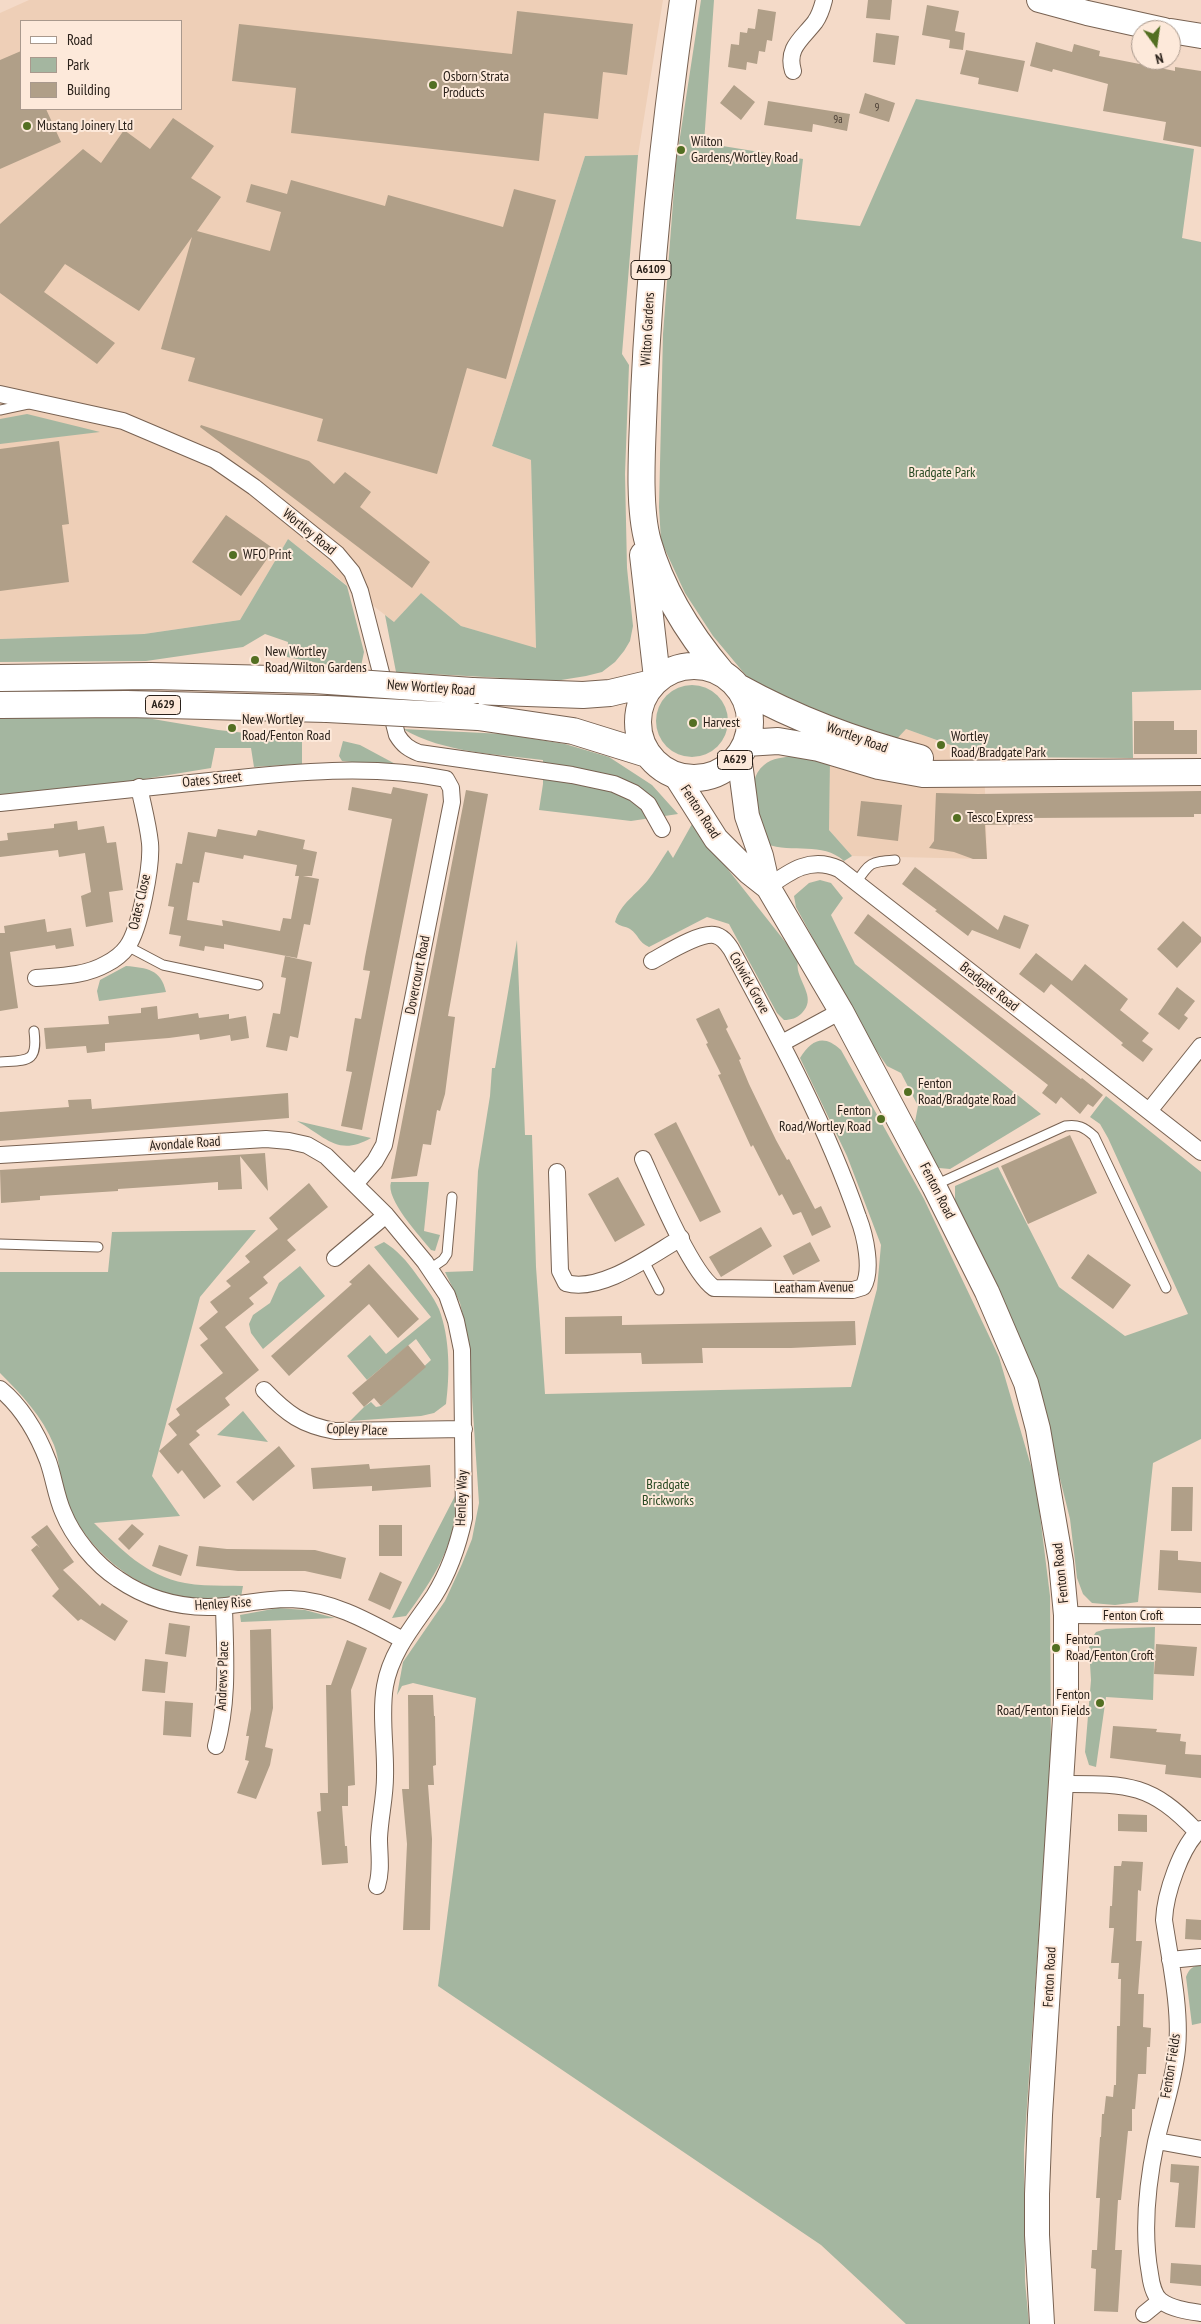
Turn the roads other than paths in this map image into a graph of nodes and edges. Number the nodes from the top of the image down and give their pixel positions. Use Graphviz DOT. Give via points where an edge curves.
graph roads {
  1 [pos="683,0"];
  2 [pos="824,0"];
  3 [pos="1039,0"];
  4 [pos="1131,23"];
  5 [pos="1181,32"];
  6 [pos="1201,34"];
  7 [pos="793,71"];
  8 [pos="0,394"];
  9 [pos="38,402"];
  10 [pos="0,410"];
  11 [pos="647,540"];
  12 [pos="0,678"];
  13 [pos="654,681"];
  14 [pos="731,681"];
  15 [pos="0,705"];
  16 [pos="743,749"];
  17 [pos="647,754"];
  18 [pos="1201,772"];
  19 [pos="980,774"];
  20 [pos="425,775"];
  21 [pos="676,776"];
  22 [pos="139,787"];
  23 [pos="0,803"];
  24 [pos="662,829"];
  25 [pos="895,860"];
  26 [pos="856,883"];
  27 [pos="768,887"];
  28 [pos="127,946"];
  29 [pos="652,961"];
  30 [pos="36,978"];
  31 [pos="258,984"];
  32 [pos="841,1010"];
  33 [pos="34,1032"];
  34 [pos="782,1043"];
  35 [pos="1201,1046"];
  36 [pos="0,1062"];
  37 [pos="1149,1111"];
  38 [pos="1201,1152"];
  39 [pos="0,1155"];
  40 [pos="642,1159"];
  41 [pos="558,1172"];
  42 [pos="356,1184"];
  43 [pos="934,1186"];
  44 [pos="452,1197"];
  45 [pos="386,1215"];
  46 [pos="681,1238"];
  47 [pos="0,1244"];
  48 [pos="98,1247"];
  49 [pos="335,1258"];
  50 [pos="643,1259"];
  51 [pos="430,1269"];
  52 [pos="1166,1288"];
  53 [pos="659,1290"];
  54 [pos="0,1389"];
  55 [pos="264,1390"];
  56 [pos="464,1429"];
  57 [pos="224,1606"];
  58 [pos="1066,1615"];
  59 [pos="1201,1616"];
  60 [pos="403,1640"];
  61 [pos="216,1746"];
  62 [pos="1062,1784"];
  63 [pos="1199,1830"];
  64 [pos="376,1886"];
  65 [pos="1201,1957"];
  66 [pos="1170,1960"];
  67 [pos="1156,2141"];
  68 [pos="1201,2149"];
  69 [pos="1160,2301"];
  70 [pos="1144,2314"];
  71 [pos="1201,2314"];
  72 [pos="1042,2324"];
  1 -- 11 [label="main road, Wilton Gardens / A6109" via="667,110 649,296 643,433 643,509"];
  2 -- 7 [label="street" via="821,13 792,52"];
  3 -- 4 [label="street"];
  5 -- 6 [label="street"];
  8 -- 9 [label="street, Wortley Road"];
  9 -- 10 [label="lane"];
  9 -- 24 [label="street, Wortley Road" via="123,421 214,460 254,487 337,554 352,572 360,591 397,735 410,750 614,784 648,804"];
  11 -- 13 [label="main road, Wilton Gardens / A6109" via="642,558"];
  11 -- 14 [label="main road, Wilton Gardens / A6109" via="674,607 698,644"];
  12 -- 13 [label="main road, New Wortley Road / A629, bridge" via="151,676 314,680 583,695 610,693"];
  13 -- 14 [label="main road, A629" via="669,671 696,665 709,667"];
  13 -- 17 [label="main road, A629" via="641,700 637,718 639,737"];
  14 -- 16 [label="main road, A629" via="748,706 750,725"];
  14 -- 19 [label="main road, Wortley Road / A629" via="779,710 893,751"];
  15 -- 17 [label="main road, New Wortley Road / A629, bridge" via="127,704 478,717 572,731"];
  16 -- 19 [label="main road, Wortley Road / A629" via="778,741 923,774"];
  16 -- 21 [label="main road, A629" via="727,768 711,776 694,779"];
  16 -- 27 [label="street, Fenton Road" via="748,816"];
  17 -- 21 [label="main road, A629"];
  18 -- 19 [label="main road, Wortley Road / A629"];
  20 -- 22 [label="street, Oates Street" via="346,771"];
  20 -- 42 [label="street, Dovercourt Road" via="446,779 451,788 452,802 384,1145"];
  21 -- 27 [label="street, Fenton Road" via="716,839"];
  22 -- 23 [label="street, Oates Street"];
  22 -- 28 [label="street, Oates Close" via="150,859 135,930"];
  25 -- 26 [label="lane" via="876,861 867,866"];
  26 -- 27 [label="street, Bradgate Road" via="839,869 816,864 786,874"];
  26 -- 37 [label="street, Bradgate Road"];
  27 -- 32 [label="street, Fenton Road"];
  28 -- 30 [label="street, Oates Close" via="94,970"];
  28 -- 31 [label="lane" via="163,965"];
  29 -- 34 [label="street, Colwick Grove" via="703,935 715,934 731,950"];
  32 -- 34 [label="street"];
  32 -- 43 [label="street, Fenton Road"];
  33 -- 36 [label="lane" via="36,1049 33,1054 27,1059"];
  34 -- 46 [label="street, Leatham Avenue" via="859,1218 867,1280 863,1287 854,1290 714,1288 705,1282"];
  35 -- 37 [label="street"];
  37 -- 38 [label="street, Bradgate Road"];
  39 -- 42 [label="street, Avondale Road" via="266,1139 307,1145 326,1156"];
  40 -- 46 [label="street, Leatham Avenue"];
  41 -- 50 [label="street" via="560,1271 566,1282 578,1286 607,1280"];
  42 -- 45 [label="street, Henley Way"];
  43 -- 52 [label="lane" via="1065,1126 1076,1124 1094,1136"];
  43 -- 58 [label="street, Fenton Road" via="987,1292 1026,1383 1048,1477"];
  44 -- 51 [label="lane" via="447,1254"];
  45 -- 49 [label="street"];
  45 -- 51 [label="street, Henley Way"];
  46 -- 50 [label="street"];
  47 -- 48 [label="lane"];
  50 -- 53 [label="lane"];
  51 -- 56 [label="street, Henley Way" via="446,1295 462,1350"];
  54 -- 57 [label="street, Henley Rise" via="37,1436 64,1515 94,1558 116,1578 167,1603 194,1607"];
  55 -- 56 [label="street, Copley Place" via="294,1418 318,1428 355,1433"];
  56 -- 60 [label="street, Henley Way" via="464,1518 459,1542 435,1594"];
  57 -- 60 [label="street, Henley Rise" via="291,1599 323,1603"];
  57 -- 61 [label="street, Andrews Place" via="225,1689"];
  58 -- 59 [label="street, Fenton Croft"];
  58 -- 62 [label="street, Fenton Road"];
  60 -- 64 [label="street, Henley Way" via="385,1684 385,1780 379,1836 380,1876"];
  62 -- 63 [label="street, Fenton Fields" via="1119,1784 1144,1791 1164,1802"];
  62 -- 72 [label="street, Fenton Road" via="1037,2194"];
  63 -- 66 [label="street, Fenton Fields" via="1186,1849 1165,1904"];
  65 -- 66 [label="street"];
  66 -- 67 [label="street, Fenton Fields" via="1178,2029 1177,2048"];
  67 -- 68 [label="street"];
  67 -- 69 [label="street, Fenton Fields" via="1146,2222 1147,2257"];
  69 -- 70 [label="street"];
  69 -- 71 [label="street"];
}
